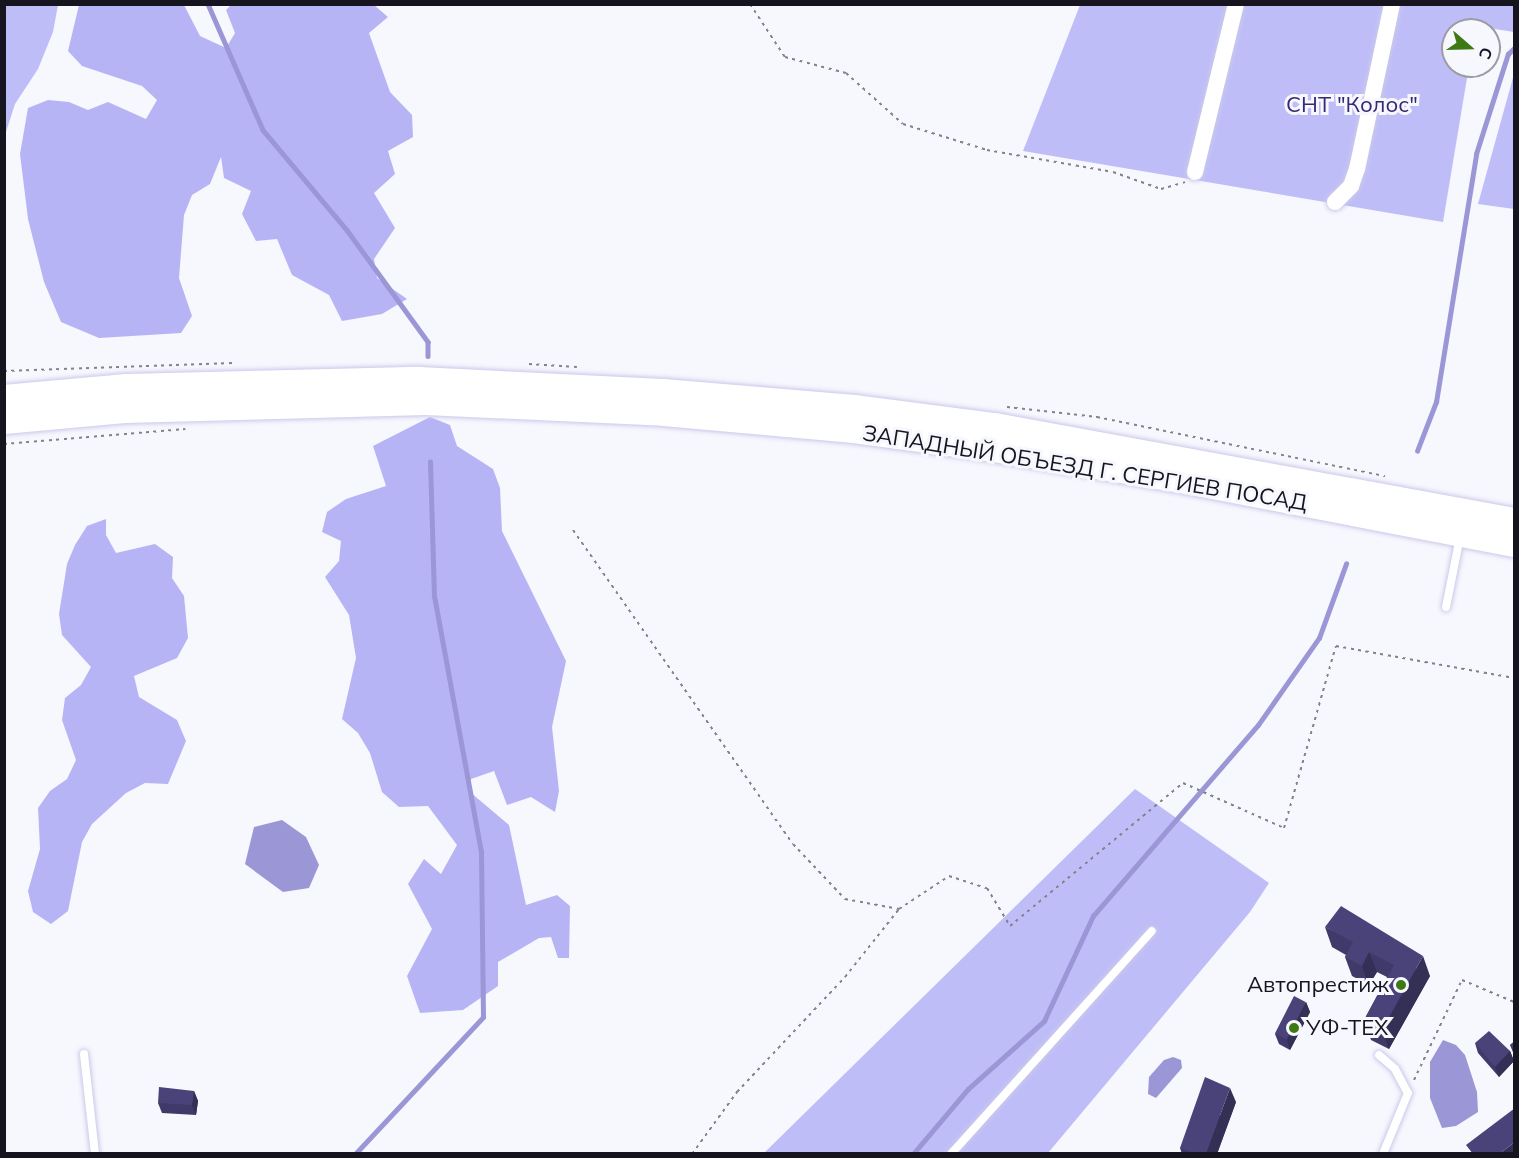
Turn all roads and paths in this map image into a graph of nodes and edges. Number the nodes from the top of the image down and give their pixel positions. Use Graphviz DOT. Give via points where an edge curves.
graph roads {
  1 [pos="750,4"];
  2 [pos="1236,4"];
  3 [pos="1392,4"];
  4 [pos="1195,172"];
  5 [pos="1335,202"];
  6 [pos="4,398"];
  7 [pos="4,421"];
  8 [pos="190,429"];
  9 [pos="4,444"];
  10 [pos="1515,520"];
  11 [pos="573,530"];
  12 [pos="1461,534"];
  13 [pos="1515,544"];
  14 [pos="1446,607"];
  15 [pos="1515,678"];
  16 [pos="899,909"];
  17 [pos="1152,931"];
  18 [pos="1515,1002"];
  19 [pos="84,1054"];
  20 [pos="1379,1055"];
  21 [pos="1408,1093"];
  22 [pos="95,1154"];
  23 [pos="692,1154"];
  24 [pos="951,1154"];
  25 [pos="1383,1154"];
  1 -- 4 [label="path" via="785,57 846,74 903,124 987,150 1113,172 1161,189 1180,185"];
  2 -- 4 [label="street"];
  3 -- 5 [label="street" via="1357,169 1351,186"];
  6 -- 10 [label="main road, ЗАПАДНЫЙ ОБЪЕЗД Г. СЕРГИЕВ ПОСАД" via="127,387 419,380 663,392 854,408 995,426"];
  7 -- 12 [label="main road, ЗАПАДНЫЙ ОБЪЕЗД Г. СЕРГИЕВ ПОСАД" via="125,410 426,402 664,413 854,430 994,449"];
  8 -- 9 [label="path"];
  11 -- 16 [label="path" via="793,844 845,899"];
  12 -- 13 [label="main road, ЗАПАДНЫЙ ОБЪЕЗД Г. СЕРГИЕВ ПОСАД"];
  12 -- 14 [label="lane"];
  15 -- 16 [label="path" via="1336,646 1284,828 1183,783 1010,926 987,888 949,876"];
  16 -- 23 [label="path" via="845,977 737,1092"];
  17 -- 24 [label="lane"];
  18 -- 21 [label="path" via="1462,980"];
  19 -- 22 [label="lane"];
  20 -- 21 [label="lane" via="1395,1069"];
  21 -- 25 [label="lane"];
}
